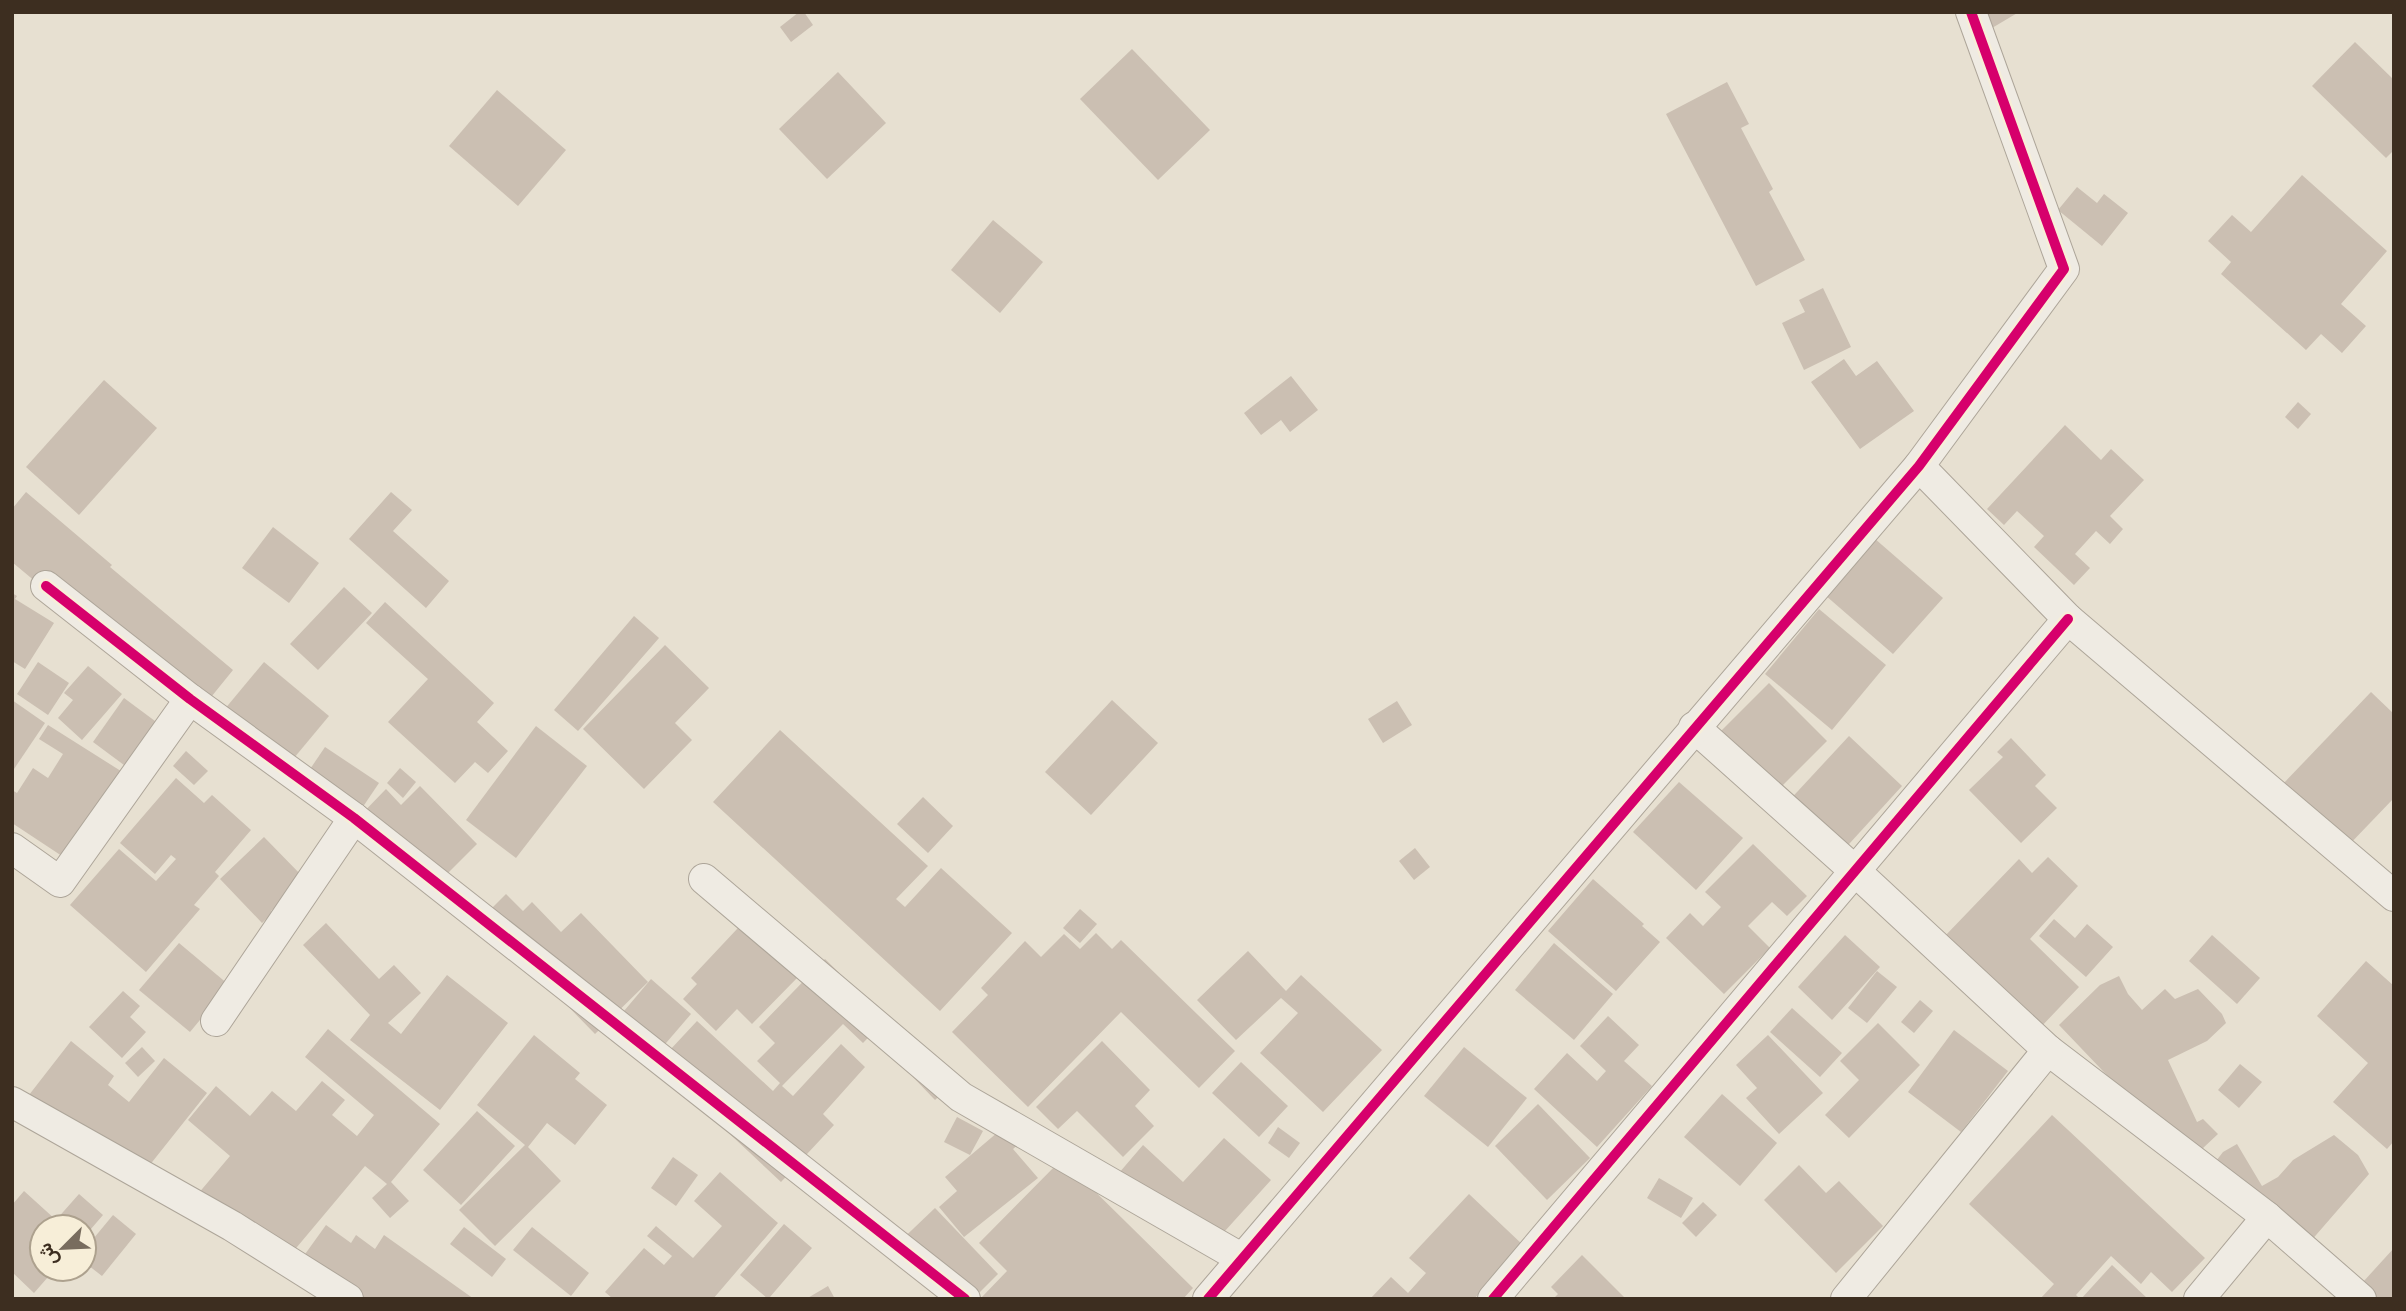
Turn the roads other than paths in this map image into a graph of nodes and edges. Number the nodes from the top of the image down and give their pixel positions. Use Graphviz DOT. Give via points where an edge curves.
graph roads {
  1 [pos="1971,12"];
  2 [pos="1919,466"];
  3 [pos="46,586"];
  4 [pos="2068,619"];
  5 [pos="190,699"];
  6 [pos="1694,727"];
  7 [pos="354,818"];
  8 [pos="12,848"];
  9 [pos="1854,870"];
  10 [pos="704,879"];
  11 [pos="2394,896"];
  12 [pos="216,1021"];
  13 [pos="2048,1050"];
  14 [pos="12,1102"];
  15 [pos="2267,1216"];
  16 [pos="1241,1258"];
  17 [pos="348,1299"];
  18 [pos="965,1299"];
  19 [pos="1208,1299"];
  20 [pos="1493,1299"];
  21 [pos="1846,1299"];
  22 [pos="2199,1299"];
  23 [pos="2361,1299"];
  1 -- 2 [label="street" via="2064,269"];
  2 -- 4 [label="street"];
  2 -- 6 [label="street"];
  3 -- 5 [label="street"];
  4 -- 9 [label="street"];
  4 -- 11 [label="street"];
  5 -- 7 [label="street"];
  5 -- 8 [label="street" via="60,882"];
  6 -- 9 [label="street"];
  6 -- 16 [label="street"];
  7 -- 12 [label="street"];
  7 -- 18 [label="street"];
  9 -- 13 [label="street"];
  9 -- 20 [label="street"];
  10 -- 16 [label="street" via="961,1097"];
  13 -- 15 [label="street"];
  13 -- 21 [label="street"];
  14 -- 17 [label="street" via="210,1213"];
  15 -- 22 [label="street"];
  15 -- 23 [label="street"];
  16 -- 19 [label="street"];
}
